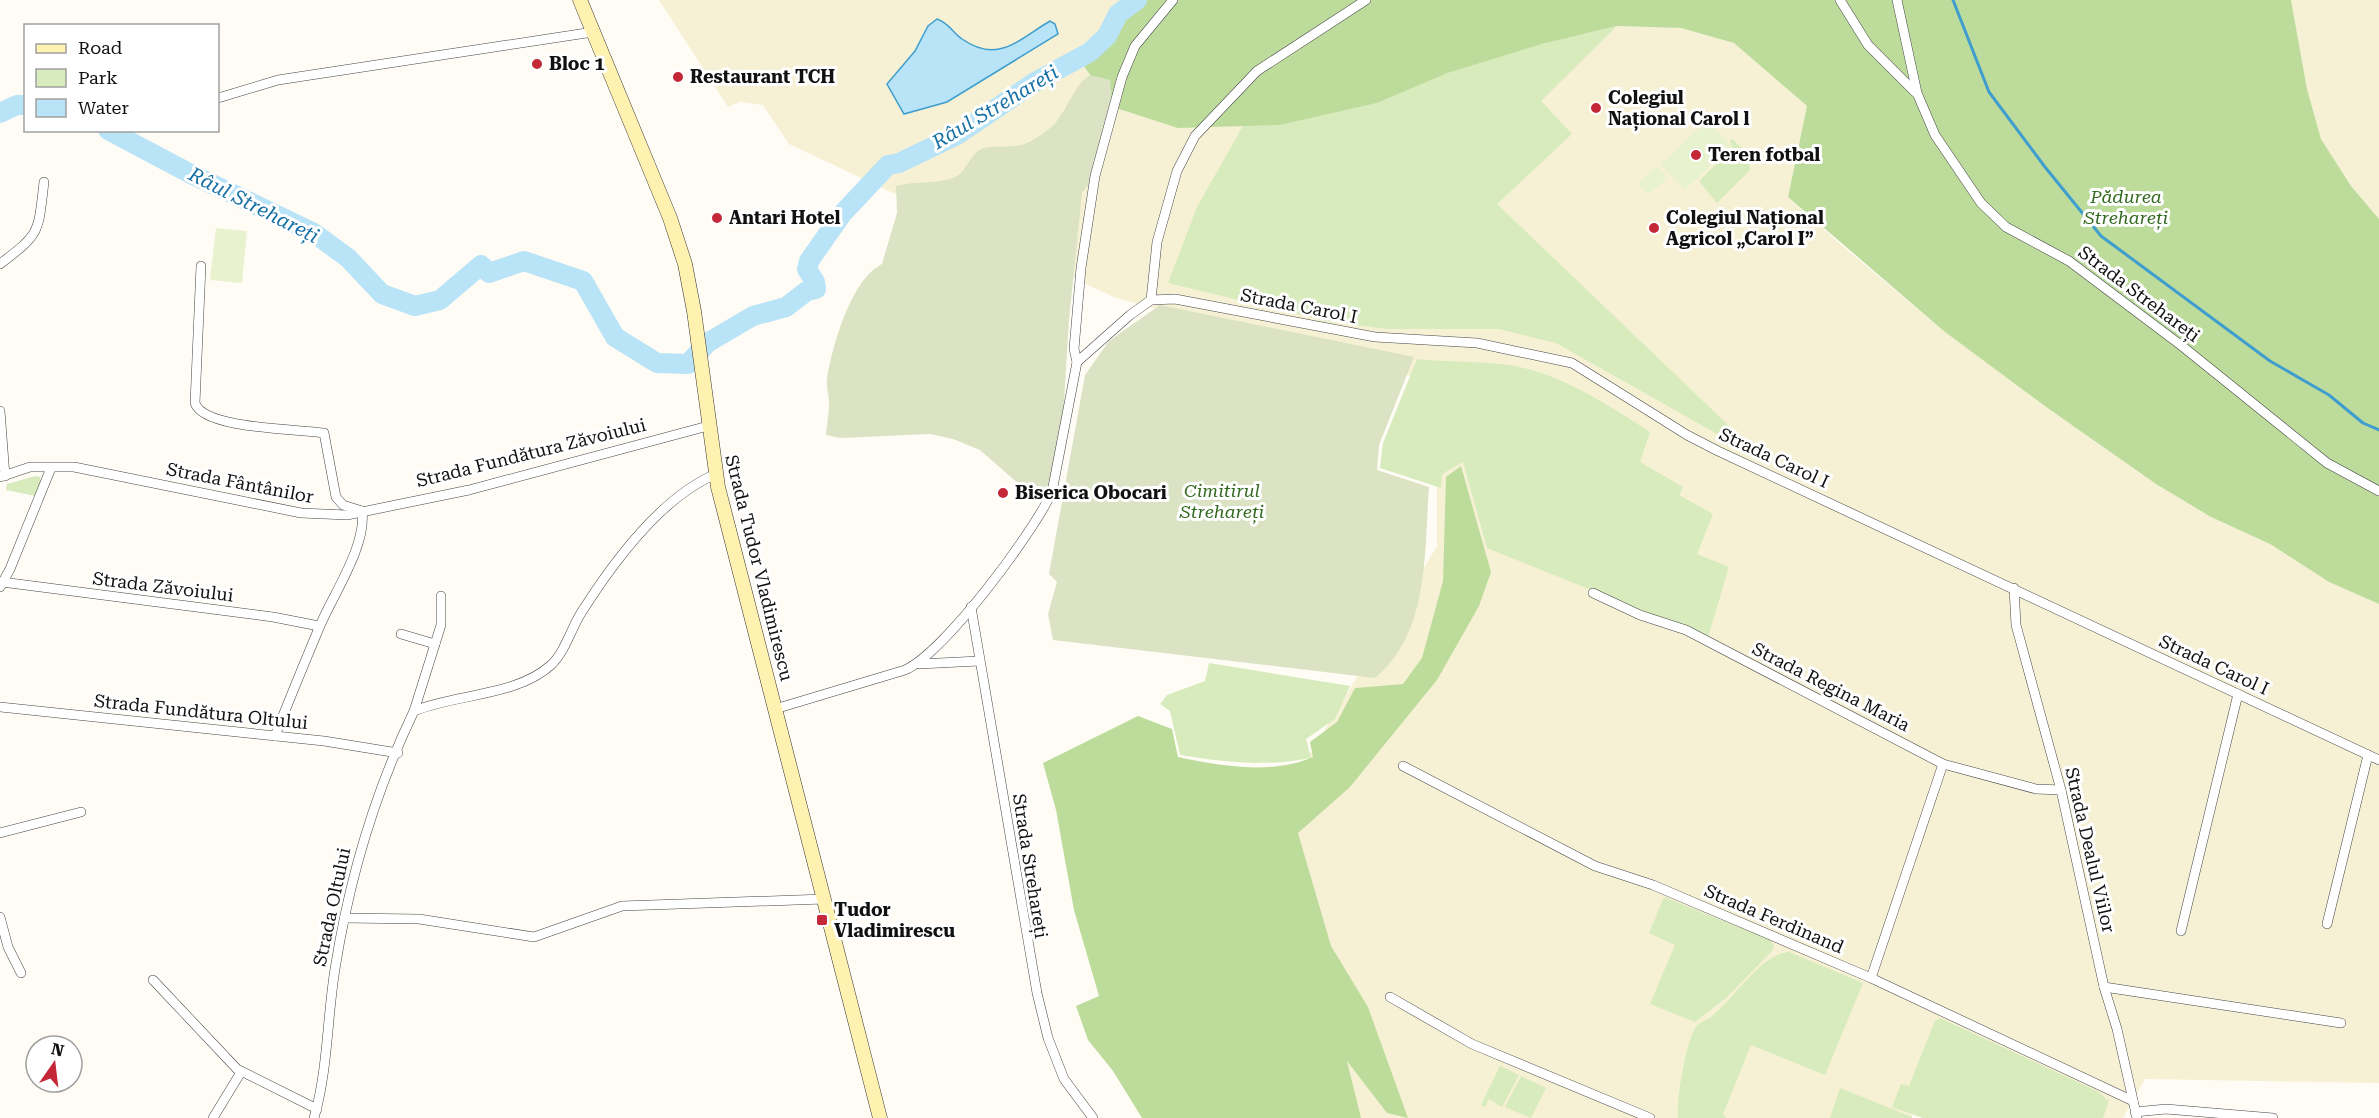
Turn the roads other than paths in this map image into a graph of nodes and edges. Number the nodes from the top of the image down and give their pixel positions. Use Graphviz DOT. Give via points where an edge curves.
graph roads {
  1 [pos="580,0"];
  2 [pos="1173,0"];
  3 [pos="1366,0"];
  4 [pos="1840,0"];
  5 [pos="1897,0"];
  6 [pos="593,32"];
  7 [pos="1917,93"];
  8 [pos="219,98"];
  9 [pos="44,182"];
  10 [pos="0,264"];
  11 [pos="201,266"];
  12 [pos="1151,300"];
  13 [pos="1077,362"];
  14 [pos="0,411"];
  15 [pos="708,426"];
  16 [pos="51,468"];
  17 [pos="716,474"];
  18 [pos="2,477"];
  19 [pos="2379,491"];
  20 [pos="362,511"];
  21 [pos="1,585"];
  22 [pos="2014,588"];
  23 [pos="1593,593"];
  24 [pos="441,596"];
  25 [pos="971,608"];
  26 [pos="319,626"];
  27 [pos="402,634"];
  28 [pos="435,644"];
  29 [pos="979,661"];
  30 [pos="919,664"];
  31 [pos="2238,694"];
  32 [pos="0,707"];
  33 [pos="775,709"];
  34 [pos="414,711"];
  35 [pos="275,736"];
  36 [pos="398,753"];
  37 [pos="2368,755"];
  38 [pos="2379,760"];
  39 [pos="1943,765"];
  40 [pos="1403,766"];
  41 [pos="2061,789"];
  42 [pos="81,812"];
  43 [pos="0,833"];
  44 [pos="824,899"];
  45 [pos="0,917"];
  46 [pos="345,918"];
  47 [pos="2327,924"];
  48 [pos="2181,931"];
  49 [pos="21,973"];
  50 [pos="1871,978"];
  51 [pos="153,980"];
  52 [pos="2104,987"];
  53 [pos="1390,998"];
  54 [pos="2341,1023"];
  55 [pos="241,1072"];
  56 [pos="2135,1110"];
  57 [pos="315,1114"];
  58 [pos="213,1118"];
  59 [pos="880,1118"];
  60 [pos="1093,1118"];
  61 [pos="1650,1118"];
  62 [pos="2274,1118"];
  1 -- 6 [label="main road, Strada Tudor Vladimirescu"];
  2 -- 13 [label="street" via="1135,46 1122,77 1095,176 1074,349"];
  3 -- 12 [label="street" via="1257,71 1195,136 1177,171 1160,232"];
  4 -- 7 [label="street, Strada Strehareți" via="1868,45"];
  5 -- 7 [label="street, Strada Strehareți"];
  6 -- 8 [label="street" via="278,80"];
  6 -- 15 [label="main road, Strada Tudor Vladimirescu" via="670,218 685,264"];
  7 -- 19 [label="street, Strada Strehareți" via="1935,135 1958,172 1981,204 2006,227 2069,261 2327,463"];
  9 -- 10 [label="street" via="33,239"];
  11 -- 20 [label="street" via="195,403 198,411 230,423 324,433 336,497"];
  12 -- 13 [label="street"];
  12 -- 22 [label="street, Strada Carol I" via="1174,299 1375,337 1478,343 1572,363 1718,451"];
  13 -- 25 [label="street" via="1052,492 1034,525"];
  14 -- 18 [label="street"];
  15 -- 17 [label="main road, Strada Tudor Vladimirescu"];
  15 -- 20 [label="street, Strada Fundătura Zăvoiului" via="469,490"];
  16 -- 18 [label="street, Strada Fântânilor" via="30,467"];
  16 -- 20 [label="street, Strada Fântânilor" via="74,467 301,513 347,515"];
  16 -- 21 [label="street"];
  17 -- 33 [label="main road, Strada Tudor Vladimirescu"];
  17 -- 34 [label="street" via="687,488 650,524 598,588 550,666 515,685"];
  20 -- 26 [label="street" via="356,547"];
  21 -- 26 [label="street, Strada Zăvoiului" via="273,617"];
  22 -- 31 [label="street, Strada Carol I"];
  22 -- 41 [label="street, Strada Dealul Viilor" via="2016,625"];
  23 -- 39 [label="street, Strada Regina Maria" via="1640,615 1686,630"];
  24 -- 28 [label="street, Strada Oltului" via="441,625"];
  25 -- 29 [label="street, Strada Strehareți"];
  25 -- 30 [label="street"];
  26 -- 35 [label="street"];
  27 -- 28 [label="street"];
  28 -- 34 [label="street, Strada Oltului"];
  29 -- 30 [label="street"];
  29 -- 60 [label="street, Strada Strehareți" via="1025,939 1045,1027 1064,1079"];
  30 -- 33 [label="street"];
  31 -- 37 [label="street, Strada Carol I"];
  31 -- 48 [label="street"];
  32 -- 35 [label="street, Strada Fundătura Oltului"];
  33 -- 44 [label="main road, Strada Tudor Vladimirescu"];
  34 -- 36 [label="street, Strada Oltului"];
  35 -- 36 [label="street, Strada Fundătura Oltului"];
  36 -- 46 [label="street, Strada Oltului" via="360,849"];
  37 -- 38 [label="street, Strada Carol I"];
  37 -- 47 [label="street"];
  39 -- 41 [label="street, Strada Regina Maria" via="2036,789"];
  39 -- 50 [label="street"];
  40 -- 50 [label="street, Strada Ferdinand" via="1595,866 1653,885"];
  41 -- 52 [label="street, Strada Dealul Viilor"];
  42 -- 43 [label="street"];
  44 -- 46 [label="street" via="622,906 534,937 419,919"];
  44 -- 59 [label="main road, Strada Tudor Vladimirescu"];
  45 -- 49 [label="street" via="8,947"];
  46 -- 57 [label="street, Strada Oltului"];
  50 -- 56 [label="street, Strada Ferdinand"];
  51 -- 55 [label="street"];
  52 -- 54 [label="street"];
  52 -- 56 [label="street, Strada Dealul Viilor"];
  53 -- 61 [label="street" via="1472,1044"];
  55 -- 57 [label="street"];
  55 -- 58 [label="street"];
  56 -- 62 [label="street"];
}
